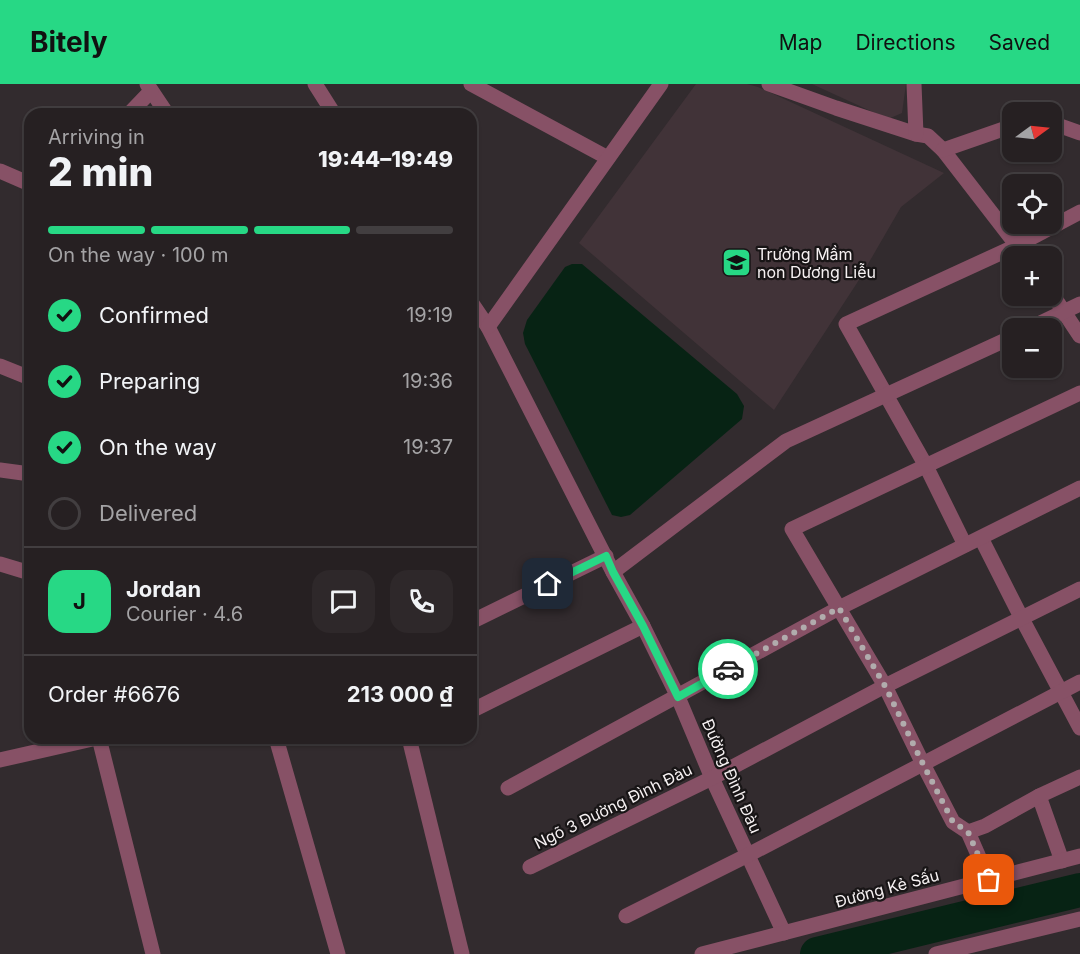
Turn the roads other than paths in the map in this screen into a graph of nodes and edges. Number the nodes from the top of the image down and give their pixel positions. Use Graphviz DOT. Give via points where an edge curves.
graph roads {
  1 [pos="315,84"];
  2 [pos="471,84"];
  3 [pos="661,84"];
  4 [pos="769,84"];
  5 [pos="914,84"];
  6 [pos="149,87"];
  7 [pos="133,108"];
  8 [pos="163,108"];
  9 [pos="330,108"];
  10 [pos="1062,127"];
  11 [pos="1002,129"];
  12 [pos="1080,133"];
  13 [pos="916,134"];
  14 [pos="943,150"];
  15 [pos="608,158"];
  16 [pos="0,171"];
  17 [pos="24,181"];
  18 [pos="1080,212"];
  19 [pos="1018,246"];
  20 [pos="1029,246"];
  21 [pos="1002,259"];
  22 [pos="1080,304"];
  23 [pos="1060,306"];
  24 [pos="477,311"];
  25 [pos="1064,313"];
  26 [pos="1053,318"];
  27 [pos="488,327"];
  28 [pos="1080,336"];
  29 [pos="1002,342"];
  30 [pos="0,366"];
  31 [pos="24,376"];
  32 [pos="1080,393"];
  33 [pos="886,396"];
  34 [pos="926,466"];
  35 [pos="0,470"];
  36 [pos="24,473"];
  37 [pos="1080,488"];
  38 [pos="981,538"];
  39 [pos="965,545"];
  40 [pos="606,556"];
  41 [pos="0,564"];
  42 [pos="24,571"];
  43 [pos="613,572"];
  44 [pos="1080,589"];
  45 [pos="839,608"];
  46 [pos="1021,617"];
  47 [pos="477,619"];
  48 [pos="643,626"];
  49 [pos="1080,682"];
  50 [pos="885,686"];
  51 [pos="1060,692"];
  52 [pos="678,697"];
  53 [pos="477,708"];
  54 [pos="1080,728"];
  55 [pos="71,744"];
  56 [pos="100,744"];
  57 [pos="278,744"];
  58 [pos="410,744"];
  59 [pos="0,760"];
  60 [pos="923,764"];
  61 [pos="1080,777"];
  62 [pos="712,778"];
  63 [pos="508,788"];
  64 [pos="1039,796"];
  65 [pos="968,832"];
  66 [pos="748,855"];
  67 [pos="1080,856"];
  68 [pos="1062,861"];
  69 [pos="530,867"];
  70 [pos="989,880"];
  71 [pos="626,916"];
  72 [pos="1080,919"];
  73 [pos="783,933"];
  74 [pos="153,954"];
  75 [pos="338,954"];
  76 [pos="462,954"];
  77 [pos="702,954"];
  78 [pos="936,954"];
  1 -- 9 [label="street"];
  2 -- 15 [label="street"];
  3 -- 15 [label="street"];
  4 -- 13 [label="street"];
  5 -- 13 [label="street"];
  6 -- 7 [label="street"];
  6 -- 8 [label="street"];
  10 -- 12 [label="street"];
  11 -- 14 [label="street"];
  13 -- 14 [label="street" via="928,136"];
  14 -- 19 [label="street"];
  15 -- 27 [label="street"];
  16 -- 17 [label="street"];
  18 -- 20 [label="street"];
  21 -- 33 [label="street" via="846,324"];
  22 -- 25 [label="street"];
  23 -- 25 [label="street"];
  24 -- 27 [label="street, Đường Đình Đàu"];
  25 -- 26 [label="street"];
  25 -- 28 [label="street"];
  27 -- 40 [label="street, Đường Đình Đàu"];
  29 -- 33 [label="street"];
  30 -- 31 [label="street"];
  32 -- 34 [label="street"];
  33 -- 34 [label="street"];
  33 -- 43 [label="street" via="786,441"];
  34 -- 39 [label="street"];
  34 -- 45 [label="street" via="792,529"];
  35 -- 36 [label="street"];
  37 -- 38 [label="street"];
  38 -- 39 [label="street"];
  38 -- 46 [label="street"];
  39 -- 45 [label="street"];
  40 -- 43 [label="street, Đường Đình Đàu"];
  40 -- 47 [label="street"];
  41 -- 42 [label="street"];
  43 -- 48 [label="street, Đường Đình Đàu"];
  44 -- 46 [label="street, Ngõ 3 Đường Đình Đàu"];
  45 -- 50 [label="street"];
  45 -- 52 [label="street"];
  46 -- 50 [label="street, Ngõ 3 Đường Đình Đàu"];
  46 -- 51 [label="street"];
  48 -- 52 [label="street, Đường Đình Đàu"];
  48 -- 53 [label="street"];
  49 -- 51 [label="street"];
  50 -- 60 [label="street"];
  50 -- 62 [label="street, Ngõ 3 Đường Đình Đàu"];
  51 -- 54 [label="street"];
  51 -- 60 [label="street"];
  52 -- 62 [label="street, Đường Đình Đàu"];
  52 -- 63 [label="street"];
  55 -- 59 [label="street"];
  56 -- 74 [label="street"];
  57 -- 75 [label="street"];
  58 -- 76 [label="street"];
  60 -- 65 [label="street" via="953,822"];
  60 -- 66 [label="street"];
  61 -- 64 [label="street"];
  62 -- 66 [label="street, Đường Đình Đàu"];
  62 -- 69 [label="street, Ngõ 3 Đường Đình Đàu"];
  64 -- 65 [label="street"];
  64 -- 68 [label="street"];
  65 -- 70 [label="street"];
  66 -- 71 [label="street"];
  66 -- 73 [label="street, Đường Đình Đàu"];
  67 -- 68 [label="street, Đường Kẻ Sấu"];
  68 -- 70 [label="street, Đường Kẻ Sấu"];
  70 -- 73 [label="street, Đường Kẻ Sấu"];
  72 -- 78 [label="street"];
  73 -- 77 [label="street, Đường Kẻ Sấu"];
}
